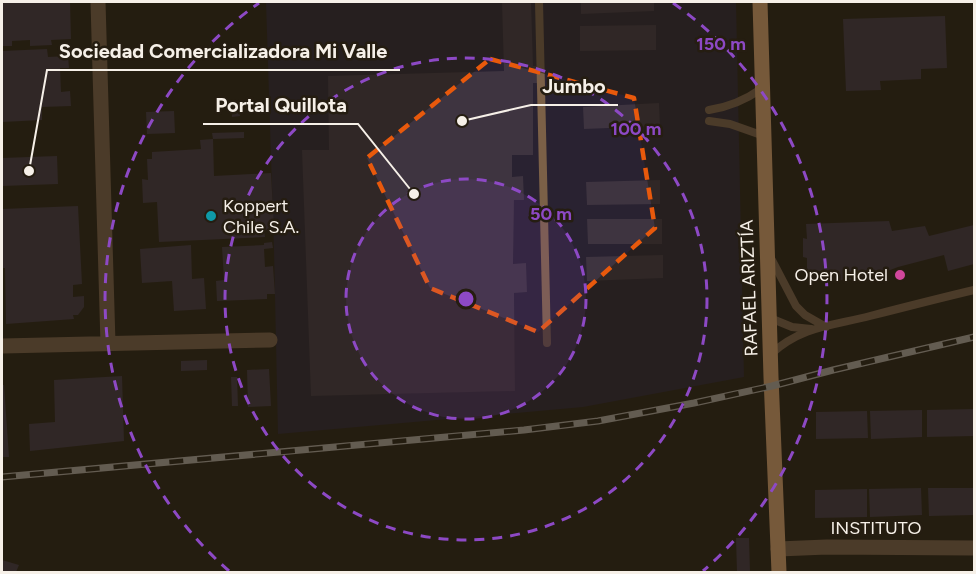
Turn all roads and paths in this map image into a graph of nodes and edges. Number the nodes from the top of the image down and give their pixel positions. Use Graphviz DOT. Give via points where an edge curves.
graph roads {
  1 [pos="98,2"];
  2 [pos="539,2"];
  3 [pos="760,2"];
  4 [pos="763,89"];
  5 [pos="708,110"];
  6 [pos="709,121"];
  7 [pos="764,136"];
  8 [pos="768,253"];
  9 [pos="975,290"];
  10 [pos="770,318"];
  11 [pos="826,327"];
  12 [pos="813,329"];
  13 [pos="270,340"];
  14 [pos="547,343"];
  15 [pos="108,344"];
  16 [pos="2,346"];
  17 [pos="771,354"];
  18 [pos="975,548"];
  19 [pos="778,549"];
  20 [pos="779,573"];
  1 -- 15 [label="street"];
  2 -- 14 [label="lane"];
  3 -- 4 [label="main road, RAFAEL ARIZTÍA"];
  4 -- 5 [label="lane" via="734,105"];
  4 -- 7 [label="main road, RAFAEL ARIZTÍA"];
  6 -- 7 [label="lane"];
  7 -- 8 [label="main road, RAFAEL ARIZTÍA"];
  8 -- 10 [label="main road, RAFAEL ARIZTÍA"];
  8 -- 11 [label="lane" via="796,306"];
  9 -- 11 [label="lane"];
  10 -- 12 [label="lane" via="792,327"];
  10 -- 17 [label="main road, RAFAEL ARIZTÍA"];
  11 -- 12 [label="lane"];
  12 -- 17 [label="lane" via="786,340"];
  13 -- 15 [label="street"];
  15 -- 16 [label="street"];
  17 -- 19 [label="main road, RAFAEL ARIZTÍA"];
  18 -- 19 [label="street, INSTITUTO"];
  19 -- 20 [label="main road, RAFAEL ARIZTÍA"];
}
